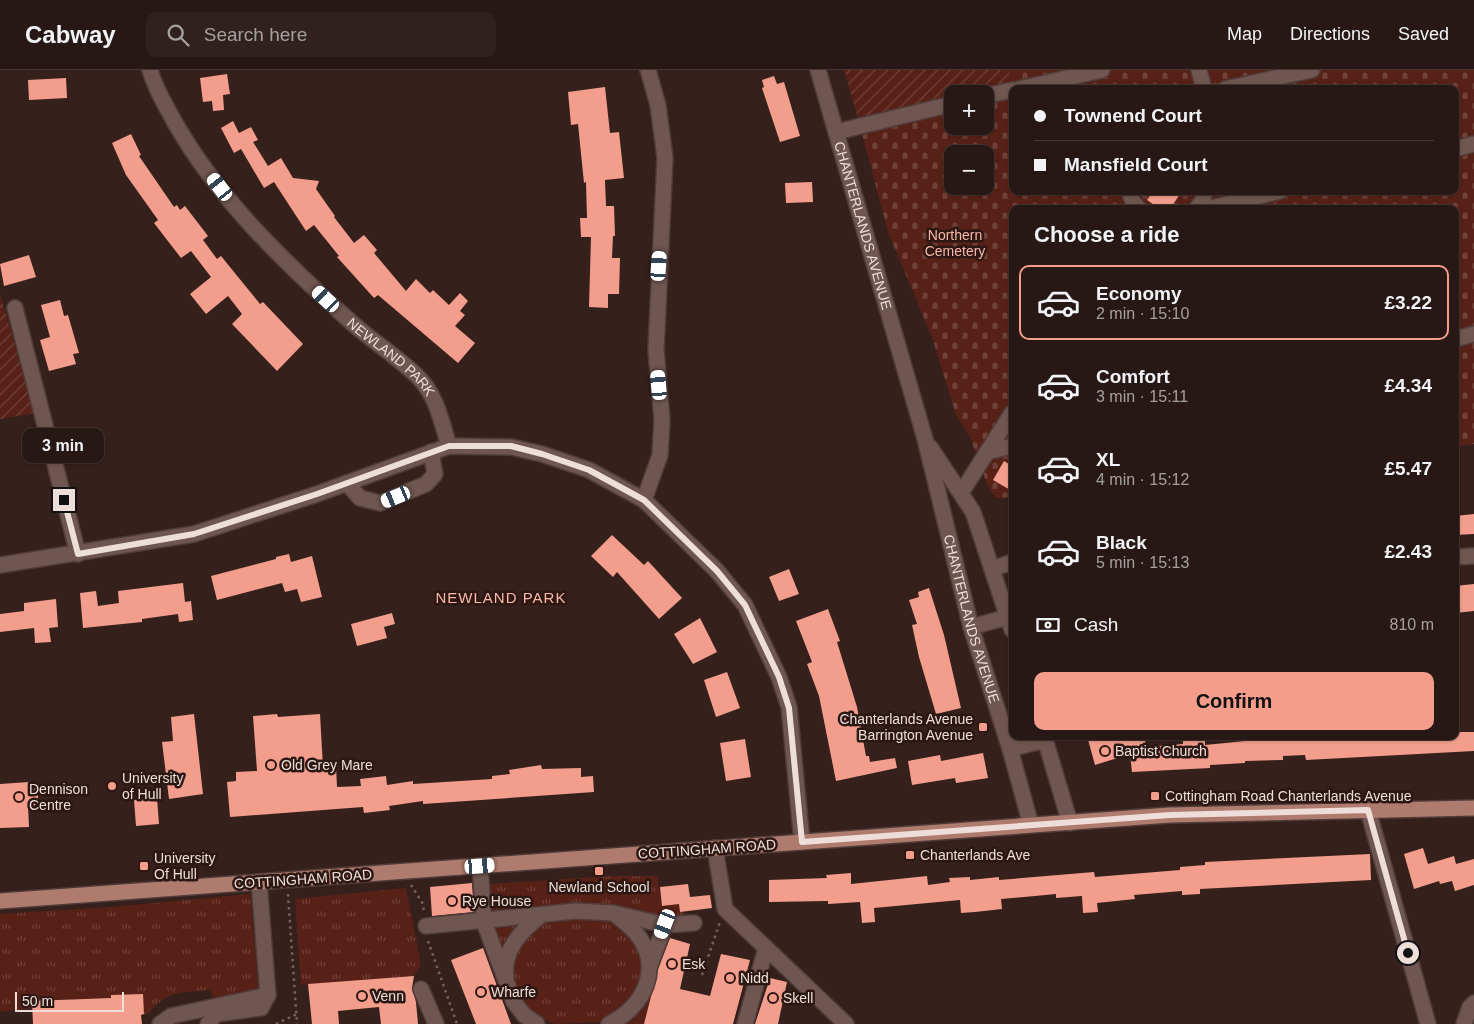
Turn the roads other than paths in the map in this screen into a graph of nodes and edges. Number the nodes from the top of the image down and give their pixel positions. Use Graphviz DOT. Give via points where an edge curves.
graph roads {
  1 [pos="150,70"];
  2 [pos="648,70"];
  3 [pos="818,70"];
  4 [pos="1102,70"];
  5 [pos="1199,70"];
  6 [pos="1312,70"];
  7 [pos="1036,85"];
  8 [pos="1203,85"];
  9 [pos="1243,85"];
  10 [pos="1009,91"];
  11 [pos="994,94"];
  12 [pos="944,106"];
  13 [pos="836,132"];
  14 [pos="1474,144"];
  15 [pos="1459,148"];
  16 [pos="1264,195"];
  17 [pos="1223,205"];
  18 [pos="15,308"];
  19 [pos="1474,334"];
  20 [pos="1459,338"];
  21 [pos="1009,418"];
  22 [pos="925,439"];
  23 [pos="449,446"];
  24 [pos="1009,447"];
  25 [pos="431,452"];
  26 [pos="987,452"];
  27 [pos="347,483"];
  28 [pos="961,492"];
  29 [pos="644,500"];
  30 [pos="78,554"];
  31 [pos="1474,556"];
  32 [pos="1459,557"];
  33 [pos="1009,563"];
  34 [pos="0,565"];
  35 [pos="992,569"];
  36 [pos="1009,621"];
  37 [pos="1009,624"];
  38 [pos="971,627"];
  39 [pos="1038,740"];
  40 [pos="1045,740"];
  41 [pos="1010,749"];
  42 [pos="1474,808"];
  43 [pos="1368,810"];
  44 [pos="1070,823"];
  45 [pos="1031,825"];
  46 [pos="802,842"];
  47 [pos="715,848"];
  48 [pos="480,866"];
  49 [pos="259,882"];
  50 [pos="0,901"];
  51 [pos="613,913"];
  52 [pos="540,916"];
  53 [pos="484,922"];
  54 [pos="694,923"];
  55 [pos="665,924"];
  56 [pos="426,926"];
  57 [pos="766,948"];
  58 [pos="650,965"];
  59 [pos="507,986"];
  60 [pos="422,989"];
  61 [pos="268,995"];
  62 [pos="1474,1003"];
  63 [pos="160,1024"];
  64 [pos="208,1024"];
  65 [pos="436,1024"];
  66 [pos="537,1024"];
  67 [pos="609,1024"];
  68 [pos="745,1024"];
  69 [pos="846,1024"];
  70 [pos="1428,1024"];
  71 [pos="1464,1024"];
  1 -- 23 [label="street, NEWLAND PARK" via="154,85 190,149 273,250 352,323 420,378 439,411"];
  2 -- 29 [label="street" via="658,105 665,158 656,350 662,420 660,455"];
  3 -- 13 [label="street, CHANTERLANDS AVENUE"];
  4 -- 7 [label="street"];
  5 -- 8 [label="street"];
  6 -- 9 [label="street"];
  10 -- 11 [label="street"];
  12 -- 13 [label="street"];
  13 -- 22 [label="street, CHANTERLANDS AVENUE"];
  14 -- 15 [label="street"];
  16 -- 17 [label="street"];
  18 -- 30 [label="street"];
  19 -- 20 [label="street"];
  21 -- 26 [label="street"];
  22 -- 28 [label="street, CHANTERLANDS AVENUE"];
  22 -- 38 [label="street, CHANTERLANDS AVENUE"];
  23 -- 25 [label="street"];
  23 -- 29 [label="street" via="511,446 542,454 589,470"];
  24 -- 26 [label="street"];
  25 -- 27 [label="street"];
  25 -- 27 [label="street" via="435,474 426,484 380,503 360,498"];
  26 -- 28 [label="street"];
  27 -- 30 [label="street" via="194,534"];
  28 -- 35 [label="street, CHANTERLANDS AVENUE" via="974,512"];
  29 -- 46 [label="street" via="717,571 745,605 779,677 789,708"];
  30 -- 34 [label="street"];
  31 -- 32 [label="street"];
  33 -- 35 [label="street"];
  35 -- 36 [label="street, CHANTERLANDS AVENUE"];
  37 -- 38 [label="street"];
  38 -- 41 [label="street, CHANTERLANDS AVENUE"];
  39 -- 41 [label="street"];
  40 -- 44 [label="street"];
  41 -- 45 [label="street, CHANTERLANDS AVENUE"];
  42 -- 43 [label="main road, COTTINGHAM ROAD"];
  43 -- 44 [label="main road, COTTINGHAM ROAD" via="1170,815"];
  43 -- 70 [label="street"];
  44 -- 45 [label="main road, COTTINGHAM ROAD"];
  45 -- 46 [label="main road, COTTINGHAM ROAD"];
  46 -- 47 [label="main road, COTTINGHAM ROAD"];
  47 -- 48 [label="main road, COTTINGHAM ROAD"];
  47 -- 57 [label="street" via="725,909"];
  48 -- 49 [label="main road, COTTINGHAM ROAD"];
  48 -- 53 [label="street"];
  49 -- 50 [label="main road, COTTINGHAM ROAD"];
  49 -- 61 [label="street"];
  51 -- 52 [label="street" via="576,912"];
  51 -- 55 [label="street"];
  51 -- 58 [label="street" via="637,934"];
  52 -- 53 [label="street"];
  52 -- 59 [label="street" via="519,934 513,944 505,969"];
  53 -- 56 [label="street"];
  53 -- 59 [label="street"];
  54 -- 55 [label="street"];
  55 -- 58 [label="street"];
  57 -- 68 [label="street"];
  57 -- 69 [label="street"];
  58 -- 67 [label="street" via="647,983 634,1008"];
  59 -- 66 [label="street" via="524,1015"];
  60 -- 65 [label="street"];
  61 -- 63 [label="street" via="171,1016"];
  61 -- 64 [label="street" via="261,1008 216,1014"];
  62 -- 71 [label="street"];
}
